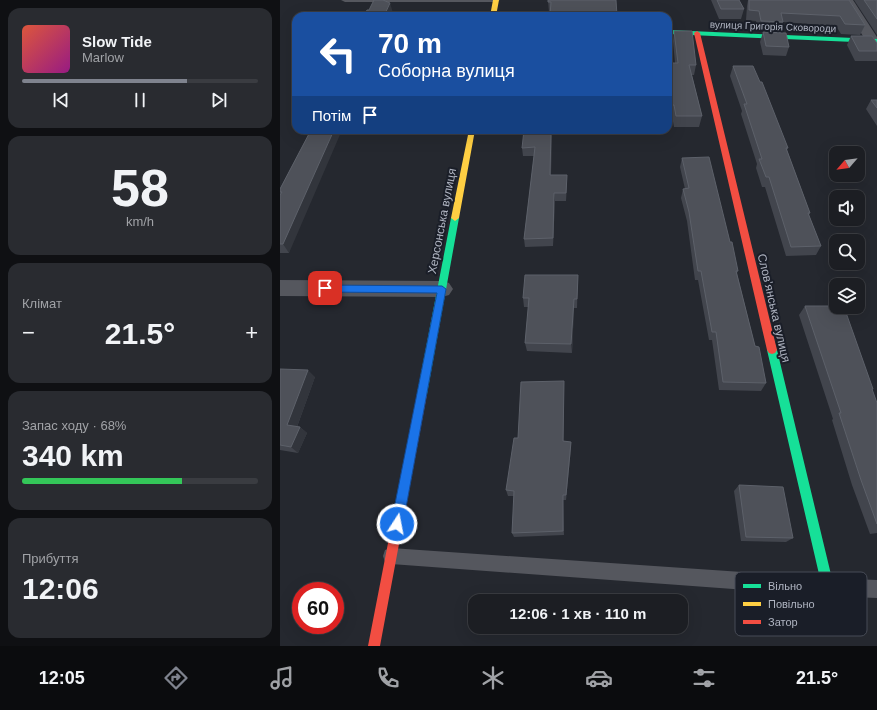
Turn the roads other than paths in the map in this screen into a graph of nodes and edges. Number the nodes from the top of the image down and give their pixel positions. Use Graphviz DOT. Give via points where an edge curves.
graph roads {
  1 [pos="345,0"];
  2 [pos="496,0"];
  3 [pos="847,0"];
  4 [pos="494,12"];
  5 [pos="672,32"];
  6 [pos="697,33"];
  7 [pos="876,43"];
  8 [pos="471,134"];
  9 [pos="280,288"];
  10 [pos="442,289"];
  11 [pos="391,556"];
  12 [pos="824,572"];
  13 [pos="735,580"];
  14 [pos="867,589"];
  15 [pos="877,590"];
  16 [pos="374,646"];
  1 -- 2 [label="lane"];
  2 -- 4 [label="street"];
  3 -- 7 [label="street"];
  5 -- 6 [label="street, вулиця Григорія Сковороди"];
  6 -- 7 [label="street, вулиця Григорія Сковороди"];
  6 -- 12 [label="street, Словʼянська вулиця"];
  8 -- 10 [label="street, Херсонська вулиця"];
  9 -- 10 [label="street"];
  10 -- 11 [label="street, Херсонська вулиця"];
  11 -- 13 [label="lane"];
  11 -- 16 [label="street, Херсонська вулиця"];
  14 -- 15 [label="lane"];
}
